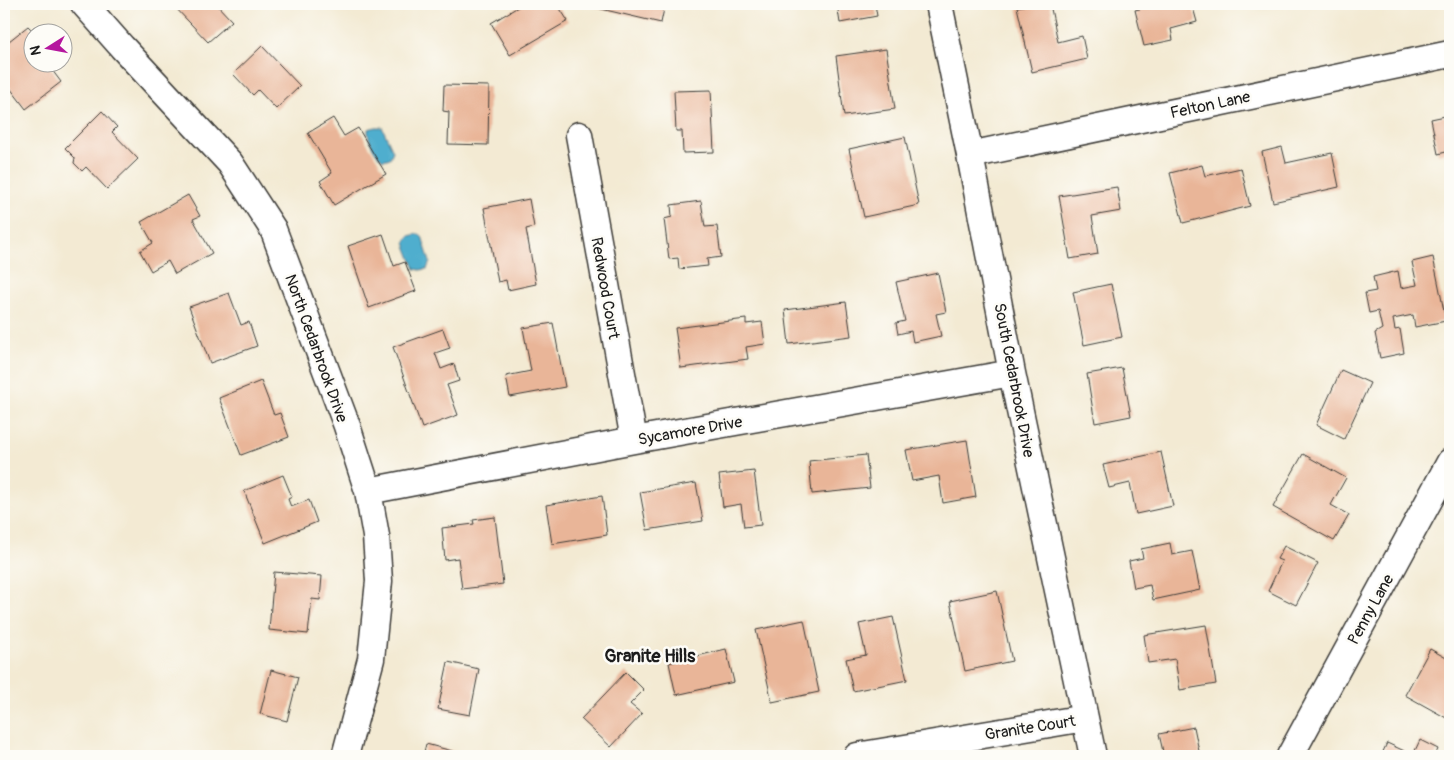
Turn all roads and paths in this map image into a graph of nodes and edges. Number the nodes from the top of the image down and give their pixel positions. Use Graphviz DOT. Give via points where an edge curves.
graph roads {
  1 [pos="84,4"];
  2 [pos="939,4"];
  3 [pos="1450,54"];
  4 [pos="579,135"];
  5 [pos="970,155"];
  6 [pos="1012,373"];
  7 [pos="634,440"];
  8 [pos="1450,462"];
  9 [pos="368,491"];
  10 [pos="1085,718"];
  11 [pos="345,756"];
  12 [pos="857,756"];
  13 [pos="1093,756"];
  14 [pos="1290,756"];
  1 -- 9 [label="street, North Cedarbrook Drive" via="230,163 273,230"];
  2 -- 5 [label="street, South Cedarbrook Drive"];
  3 -- 5 [label="street, Felton Lane"];
  4 -- 7 [label="street, Redwood Court"];
  5 -- 6 [label="street, South Cedarbrook Drive"];
  6 -- 7 [label="street, Sycamore Drive"];
  6 -- 10 [label="street, South Cedarbrook Drive"];
  7 -- 9 [label="street, Sycamore Drive"];
  8 -- 14 [label="street, Penny Lane"];
  9 -- 11 [label="street, North Cedarbrook Drive" via="379,581 371,659"];
  10 -- 12 [label="street, Granite Court"];
  10 -- 13 [label="street, South Cedarbrook Drive"];
}
